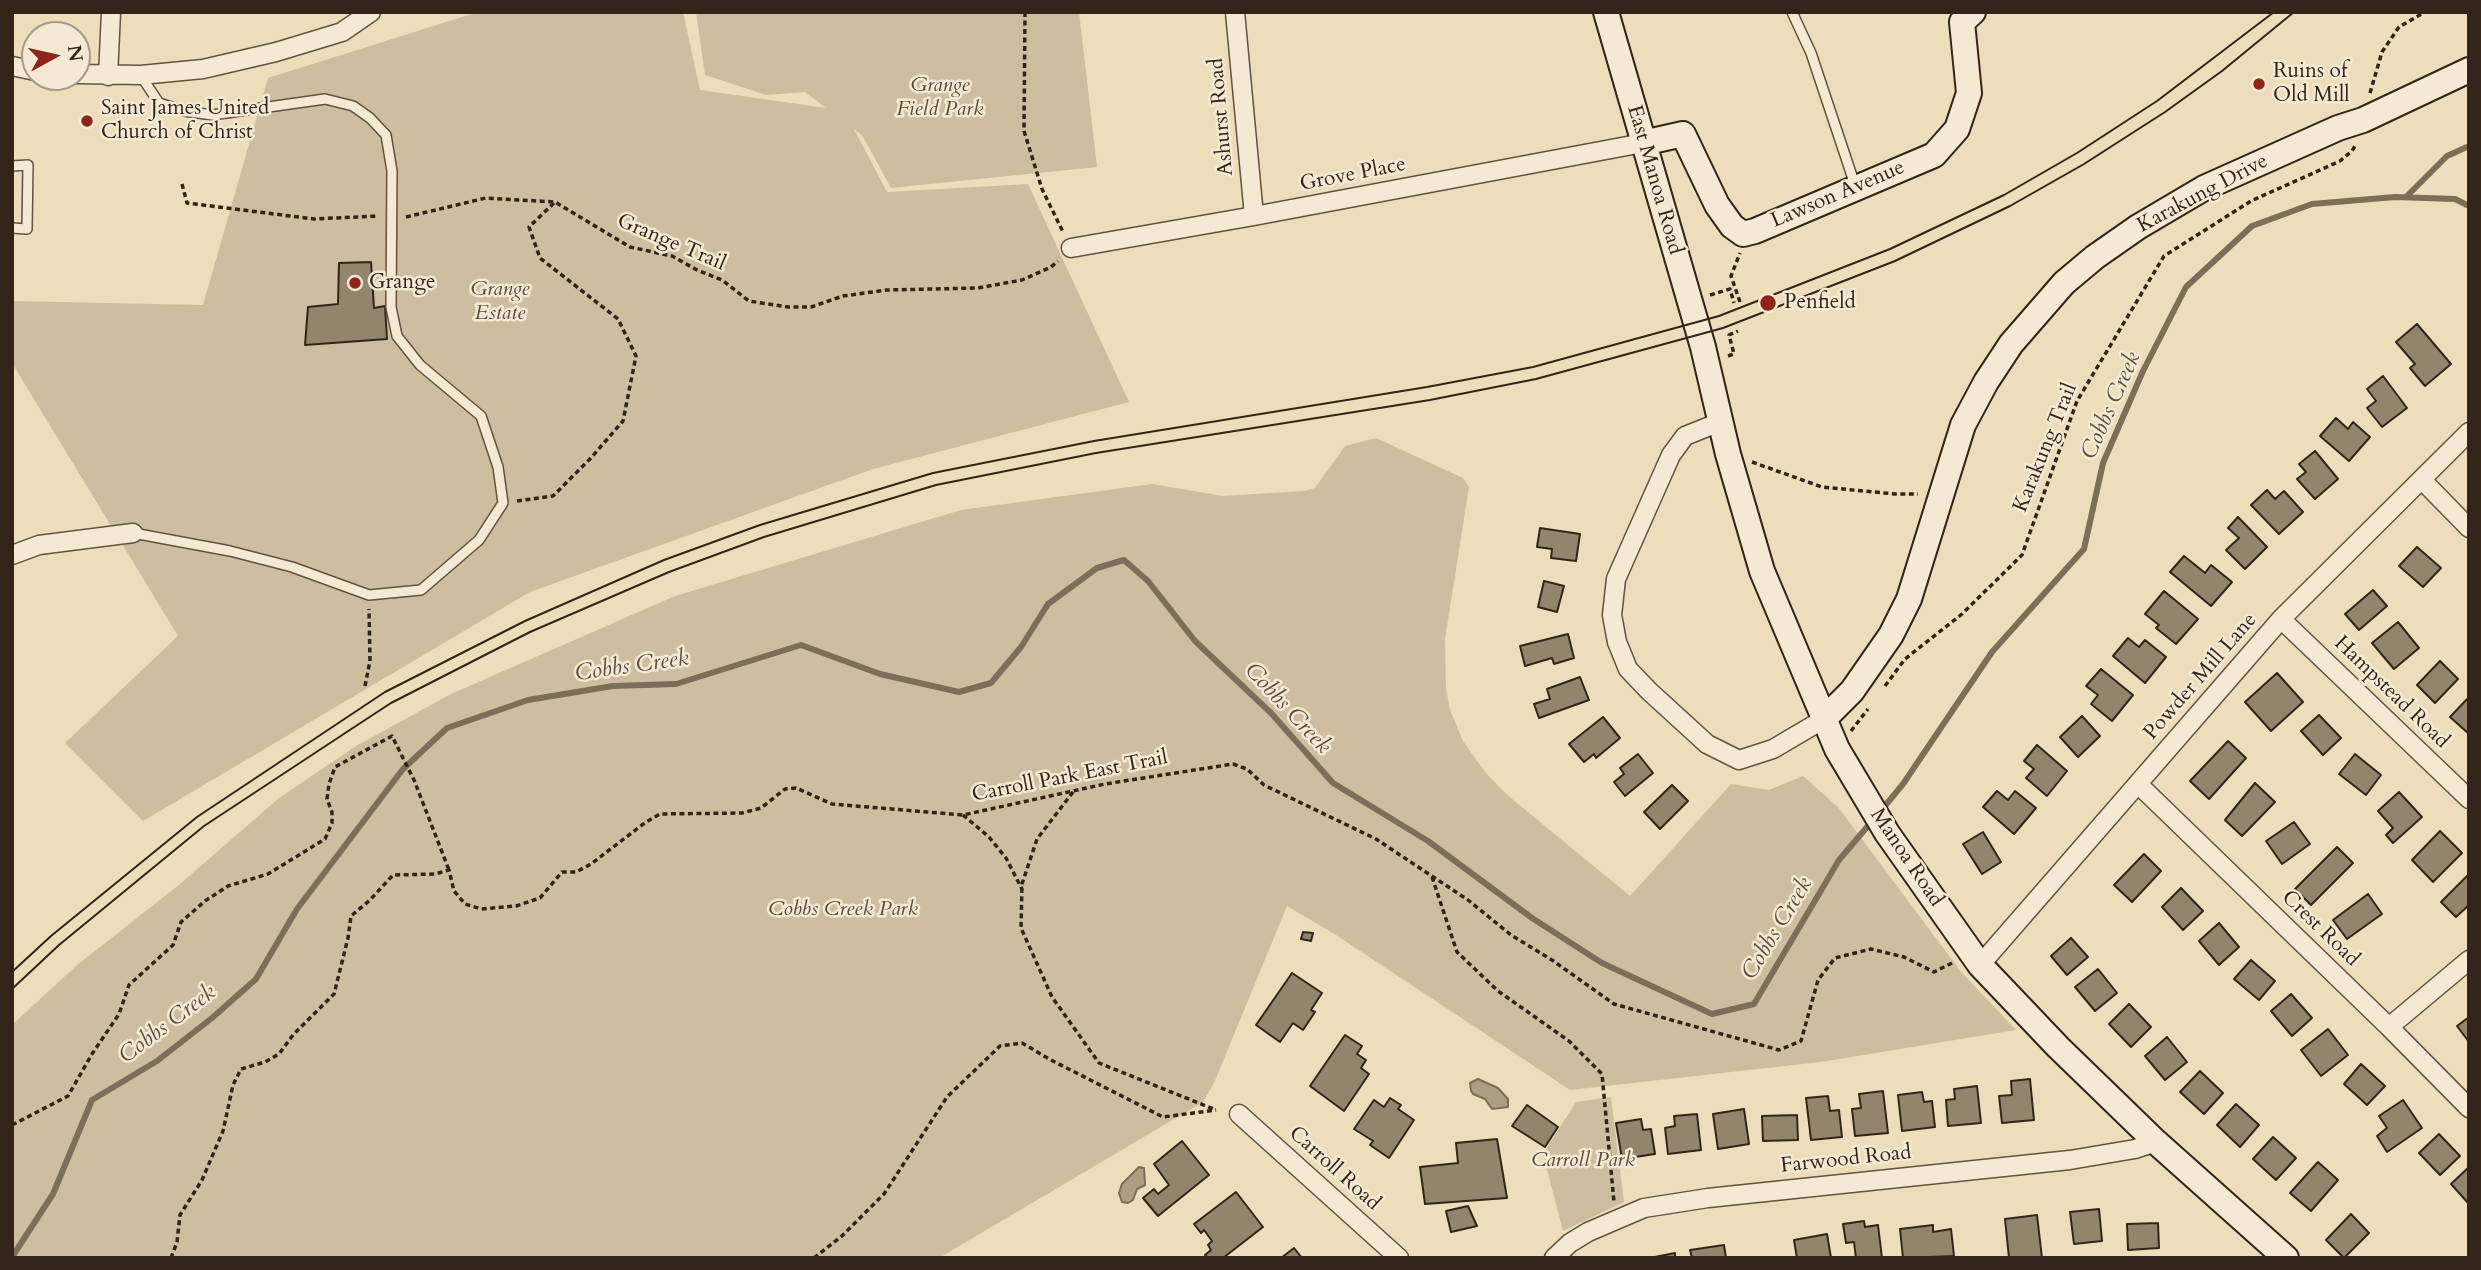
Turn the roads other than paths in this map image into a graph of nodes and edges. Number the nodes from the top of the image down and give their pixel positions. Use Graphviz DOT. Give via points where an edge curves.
graph roads {
  1 [pos="111,12"];
  2 [pos="371,12"];
  3 [pos="1235,12"];
  4 [pos="1606,12"];
  5 [pos="1792,12"];
  6 [pos="1965,15"];
  7 [pos="2469,70"];
  8 [pos="91,75"];
  9 [pos="141,75"];
  10 [pos="108,76"];
  11 [pos="1643,143"];
  12 [pos="12,166"];
  13 [pos="1856,187"];
  14 [pos="1254,216"];
  15 [pos="12,228"];
  16 [pos="1071,248"];
  17 [pos="1713,352"];
  18 [pos="1720,422"];
  19 [pos="2469,432"];
  20 [pos="2422,480"];
  21 [pos="2469,528"];
  22 [pos="133,533"];
  23 [pos="12,555"];
  24 [pos="2281,619"];
  25 [pos="1824,719"];
  26 [pos="2139,785"];
  27 [pos="2469,799"];
  28 [pos="1976,958"];
  29 [pos="2469,960"];
  30 [pos="2389,1027"];
  31 [pos="2469,1108"];
  32 [pos="1239,1114"];
  33 [pos="2156,1142"];
  34 [pos="1399,1258"];
  35 [pos="1554,1258"];
  36 [pos="2286,1258"];
  1 -- 10 [label="street"];
  2 -- 9 [label="street" via="342,32 276,52 203,69"];
  3 -- 14 [label="street, Ashurst Road"];
  4 -- 11 [label="street, East Manoa Road"];
  5 -- 13 [label="lane" via="1811,53"];
  6 -- 13 [label="street, Lawson Avenue" via="1969,93 1957,129 1934,155"];
  7 -- 25 [label="street, Karakung Drive" via="2204,188 2095,257 2064,284 2011,344 1986,382 1964,425 1909,599 1891,635 1852,691"];
  8 -- 10 [label="street"];
  9 -- 10 [label="street"];
  9 -- 22 [label="lane" via="159,103 184,111 212,115 325,99 353,106 386,135 392,171 391,307 397,336 420,365 481,416 498,467 503,503 479,540 421,590 369,595 292,567"];
  11 -- 13 [label="street, Lawson Avenue" via="1683,134 1717,205 1743,234"];
  11 -- 14 [label="street, Grove Place"];
  11 -- 17 [label="street, East Manoa Road"];
  12 -- 15 [label="lane" via="28,165 27,229"];
  14 -- 16 [label="street, Grove Place"];
  17 -- 18 [label="street, Manoa Road"];
  18 -- 25 [label="street, Manoa Road" via="1762,571"];
  18 -- 25 [label="street" via="1685,436 1671,455 1616,579 1612,615 1617,642 1628,669 1649,691 1707,744 1727,756 1739,760 1753,757"];
  19 -- 20 [label="street, Powder Mill Lane"];
  20 -- 21 [label="street"];
  20 -- 24 [label="street, Powder Mill Lane"];
  22 -- 23 [label="street" via="39,545"];
  24 -- 26 [label="street, Powder Mill Lane"];
  24 -- 27 [label="street, Hampstead Road"];
  25 -- 28 [label="street, Manoa Road" via="1866,800"];
  26 -- 28 [label="street, Powder Mill Lane"];
  26 -- 30 [label="street, Crest Road"];
  28 -- 33 [label="street, Manoa Road" via="2058,1047"];
  29 -- 30 [label="street"];
  30 -- 31 [label="street, Crest Road"];
  32 -- 34 [label="street, Carroll Road"];
  33 -- 35 [label="street, Farwood Road" via="2070,1160 1674,1202 1615,1218 1570,1243"];
  33 -- 36 [label="street, Manoa Road"];
}
